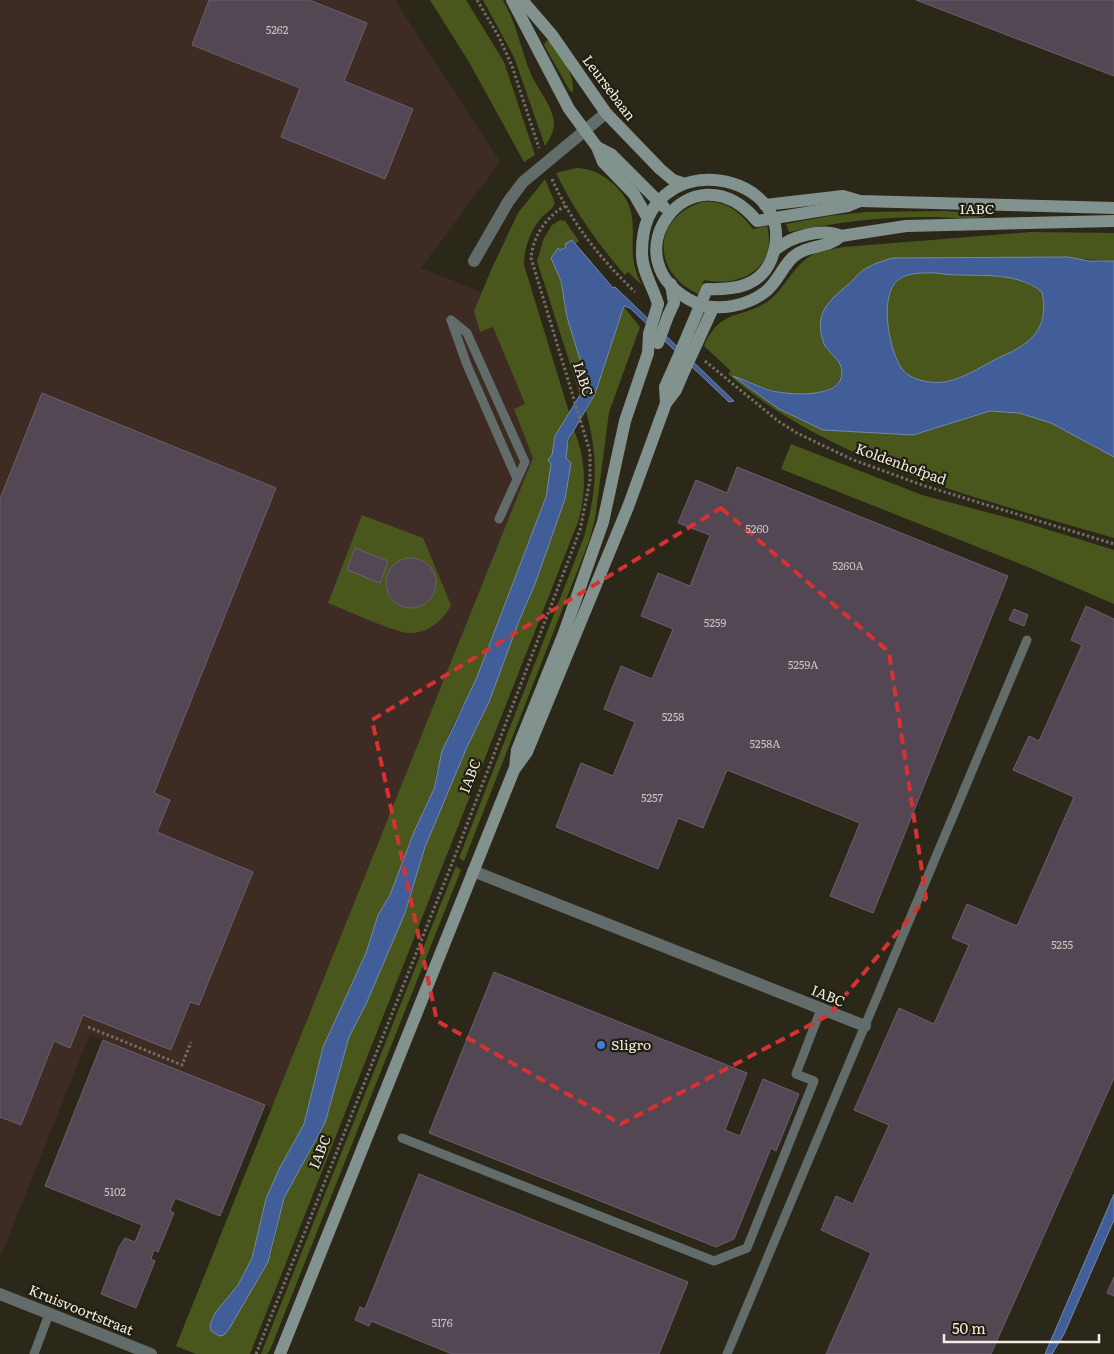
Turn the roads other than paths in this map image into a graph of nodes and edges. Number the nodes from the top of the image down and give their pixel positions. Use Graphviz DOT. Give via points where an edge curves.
graph roads {
  1 [pos="512,0"];
  2 [pos="522,0"];
  3 [pos="606,114"];
  4 [pos="584,131"];
  5 [pos="597,147"];
  6 [pos="682,183"];
  7 [pos="658,202"];
  8 [pos="860,202"];
  9 [pos="765,205"];
  10 [pos="1114,208"];
  11 [pos="669,212"];
  12 [pos="647,217"];
  13 [pos="773,218"];
  14 [pos="1114,221"];
  15 [pos="841,236"];
  16 [pos="776,249"];
  17 [pos="474,261"];
  18 [pos="671,284"];
  19 [pos="700,304"];
  20 [pos="713,308"];
  21 [pos="653,338"];
  22 [pos="692,339"];
  23 [pos="517,479"];
  24 [pos="499,519"];
  25 [pos="1027,640"];
  26 [pos="514,770"];
  27 [pos="473,871"];
  28 [pos="821,1009"];
  29 [pos="864,1026"];
  30 [pos="402,1138"];
  31 [pos="0,1294"];
  32 [pos="49,1314"];
  33 [pos="34,1354"];
  34 [pos="151,1354"];
  35 [pos="280,1354"];
  36 [pos="727,1354"];
  1 -- 4 [label="street" via="555,84"];
  2 -- 3 [label="street, Leursebaan" via="552,36"];
  3 -- 4 [label="street"];
  3 -- 6 [label="street, Leursebaan" via="660,169"];
  4 -- 5 [label="street"];
  4 -- 17 [label="street" via="523,182"];
  5 -- 7 [label="street" via="611,154"];
  5 -- 12 [label="street" via="603,162 634,194"];
  6 -- 7 [label="street"];
  6 -- 9 [label="street" via="703,178 721,180 744,187"];
  7 -- 11 [label="street"];
  7 -- 12 [label="street"];
  8 -- 9 [label="street, IABC" via="843,196"];
  8 -- 10 [label="street, IABC"];
  8 -- 13 [label="street, IABC"];
  9 -- 13 [label="street"];
  11 -- 13 [label="street, IABC" via="699,194 732,199 757,221"];
  11 -- 18 [label="street" via="657,235 657,256 658,266"];
  12 -- 21 [label="street, bridge" via="642,256 658,304"];
  13 -- 16 [label="street"];
  14 -- 15 [label="street, IABC" via="906,226"];
  15 -- 16 [label="street, IABC" via="832,232 808,235 785,242"];
  15 -- 20 [label="street, IABC" via="834,243 810,248 792,257 765,292 738,304"];
  16 -- 19 [label="street" via="768,269 752,283 730,290 707,289"];
  18 -- 19 [label="street"];
  18 -- 21 [label="street, bridge" via="674,303"];
  19 -- 20 [label="street"];
  19 -- 22 [label="street"];
  20 -- 22 [label="street"];
  21 -- 26 [label="street" via="625,421 603,522 564,633 517,750"];
  22 -- 26 [label="street, bridge" via="681,365 665,387 666,403 628,507 527,752"];
  23 -- 23 [label="lane" via="525,462 467,333 451,320"];
  23 -- 24 [label="lane"];
  25 -- 29 [label="lane"];
  26 -- 27 [label="street"];
  27 -- 28 [label="street, IABC"];
  27 -- 35 [label="street"];
  28 -- 29 [label="street, IABC"];
  28 -- 30 [label="lane" via="796,1074 814,1081 747,1248 714,1261"];
  29 -- 36 [label="lane"];
  31 -- 32 [label="street, Kruisvoortstraat"];
  32 -- 33 [label="lane"];
  32 -- 34 [label="street, Kruisvoortstraat"];
}
